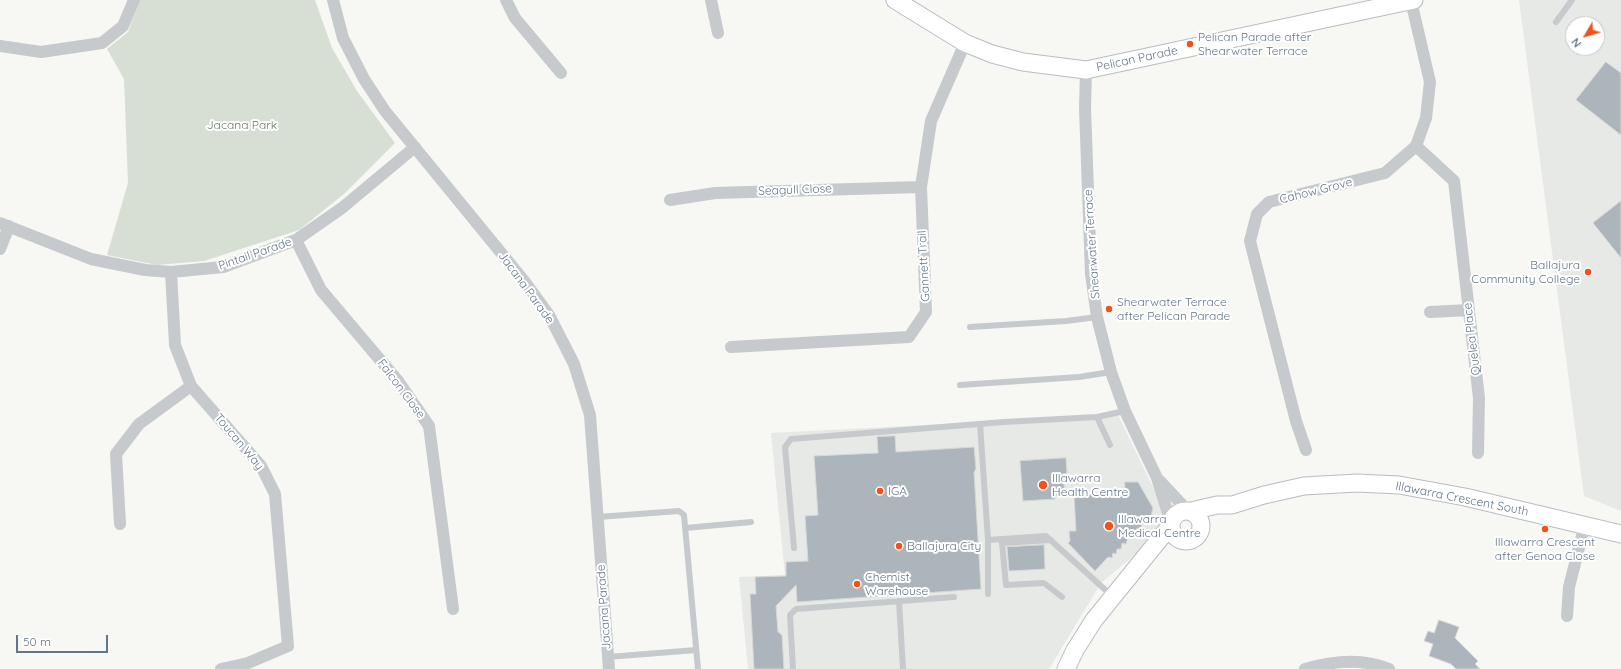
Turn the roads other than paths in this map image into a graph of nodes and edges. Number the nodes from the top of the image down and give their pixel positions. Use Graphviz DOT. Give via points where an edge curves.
graph roads {
  1 [pos="134,0"];
  2 [pos="333,0"];
  3 [pos="506,0"];
  4 [pos="711,0"];
  5 [pos="895,0"];
  6 [pos="1572,0"];
  7 [pos="1412,1"];
  8 [pos="1556,22"];
  9 [pos="718,34"];
  10 [pos="965,43"];
  11 [pos="0,46"];
  12 [pos="1086,70"];
  13 [pos="561,73"];
  14 [pos="1416,146"];
  15 [pos="414,147"];
  16 [pos="920,187"];
  17 [pos="670,200"];
  18 [pos="4,224"];
  19 [pos="296,240"];
  20 [pos="0,249"];
  21 [pos="171,272"];
  22 [pos="1469,310"];
  23 [pos="1430,312"];
  24 [pos="1097,317"];
  25 [pos="970,327"];
  26 [pos="731,347"];
  27 [pos="1111,372"];
  28 [pos="960,385"];
  29 [pos="191,386"];
  30 [pos="1125,411"];
  31 [pos="1097,417"];
  32 [pos="980,424"];
  33 [pos="1110,445"];
  34 [pos="1306,450"];
  35 [pos="1478,453"];
  36 [pos="1157,478"];
  37 [pos="1232,505"];
  38 [pos="1189,510"];
  39 [pos="598,518"];
  40 [pos="751,522"];
  41 [pos="120,524"];
  42 [pos="1585,524"];
  43 [pos="1202,527"];
  44 [pos="685,528"];
  45 [pos="1174,529"];
  46 [pos="1621,534"];
  47 [pos="988,540"];
  48 [pos="1051,540"];
  49 [pos="794,548"];
  50 [pos="988,594"];
  51 [pos="1113,596"];
  52 [pos="954,597"];
  53 [pos="1062,597"];
  54 [pos="899,601"];
  55 [pos="453,609"];
  56 [pos="1567,616"];
  57 [pos="696,650"];
  58 [pos="608,657"];
  59 [pos="221,669"];
  60 [pos="609,669"];
  61 [pos="698,669"];
  62 [pos="793,669"];
  63 [pos="903,669"];
  64 [pos="1066,669"];
  65 [pos="1305,669"];
  66 [pos="1389,669"];
  1 -- 11 [label="street" via="123,26 102,43 41,52"];
  2 -- 15 [label="street, Jacana Parade" via="343,38 364,80"];
  3 -- 13 [label="street" via="515,18"];
  4 -- 9 [label="street"];
  5 -- 10 [label="street, Pelican Parade"];
  6 -- 8 [label="lane"];
  7 -- 12 [label="street, Pelican Parade"];
  7 -- 14 [label="street, Cahow Grove" via="1430,82 1426,118"];
  10 -- 12 [label="street, Pelican Parade" via="992,54 1023,62"];
  10 -- 16 [label="street, Gannett Trail" via="931,121"];
  12 -- 24 [label="street, Shearwater Terrace" via="1091,274"];
  14 -- 22 [label="street, Quelea Place" via="1454,181"];
  14 -- 34 [label="street, Cahow Grove" via="1385,173 1269,202 1257,214 1250,241 1296,421"];
  15 -- 19 [label="street, Pintail Parade" via="342,208"];
  15 -- 39 [label="street, Jacana Parade" via="525,282 549,316 574,364 590,415"];
  16 -- 17 [label="street, Seagull Close" via="715,193"];
  16 -- 26 [label="street, Gannett Trail" via="926,312 909,337"];
  18 -- 20 [label="street"];
  18 -- 21 [label="street, Pintail Parade" via="90,259 145,270"];
  19 -- 21 [label="street, Pintail Parade" via="223,267"];
  19 -- 55 [label="street, Falcon Close" via="321,290 398,381 429,426"];
  21 -- 29 [label="street, Toucan Way" via="175,345"];
  22 -- 23 [label="street"];
  22 -- 35 [label="street, Quelea Place" via="1479,398"];
  24 -- 25 [label="lane"];
  24 -- 27 [label="street, Shearwater Terrace"];
  27 -- 28 [label="lane" via="1079,377"];
  27 -- 30 [label="street, Shearwater Terrace"];
  29 -- 41 [label="street" via="139,424 116,454"];
  29 -- 59 [label="street, Toucan Way" via="261,466 275,494 288,646 248,663"];
  30 -- 31 [label="lane"];
  30 -- 36 [label="street, Shearwater Terrace"];
  31 -- 32 [label="lane"];
  31 -- 33 [label="lane"];
  32 -- 47 [label="lane"];
  32 -- 49 [label="lane" via="791,439 785,447"];
  36 -- 38 [label="street, Shearwater Terrace"];
  36 -- 45 [label="street, Shearwater Terrace"];
  37 -- 38 [label="street, Illawarra Crescent South"];
  37 -- 42 [label="street, Illawarra Crescent South" via="1304,486 1357,483 1399,485"];
  37 -- 43 [label="street, Illawarra Crescent South"];
  38 -- 43 [label="street" via="1200,520"];
  38 -- 45 [label="street" via="1180,511 1175,515"];
  39 -- 44 [label="lane" via="679,511 684,515"];
  39 -- 58 [label="street, Jacana Parade"];
  40 -- 44 [label="lane"];
  42 -- 46 [label="street, Illawarra Crescent South"];
  42 -- 56 [label="street" via="1569,587"];
  43 -- 45 [label="street" via="1196,538 1187,541"];
  44 -- 57 [label="lane"];
  45 -- 51 [label="street"];
  47 -- 48 [label="lane" via="1046,536"];
  47 -- 50 [label="lane"];
  48 -- 51 [label="lane"];
  48 -- 53 [label="lane" via="1002,543 1006,585 1044,583"];
  51 -- 64 [label="street" via="1085,633"];
  52 -- 54 [label="lane"];
  54 -- 62 [label="lane" via="796,610 790,615"];
  54 -- 63 [label="lane"];
  57 -- 58 [label="lane"];
  57 -- 61 [label="lane"];
  58 -- 60 [label="street, Jacana Parade"];
  65 -- 66 [label="street" via="1320,664 1355,662"];
}
